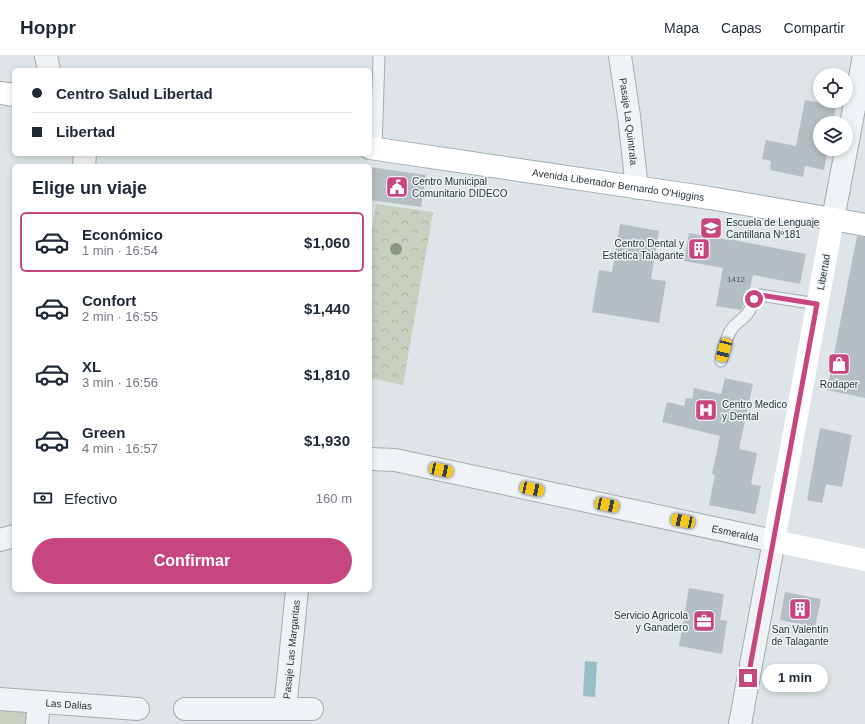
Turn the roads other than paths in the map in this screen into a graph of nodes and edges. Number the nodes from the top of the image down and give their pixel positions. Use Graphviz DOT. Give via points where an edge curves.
graph roads {
  1 [pos="46,56"];
  2 [pos="379,56"];
  3 [pos="620,56"];
  4 [pos="864,56"];
  5 [pos="49,68"];
  6 [pos="0,93"];
  7 [pos="12,95"];
  8 [pos="373,148"];
  9 [pos="637,188"];
  10 [pos="833,219"];
  11 [pos="865,225"];
  12 [pos="817,304"];
  13 [pos="721,361"];
  14 [pos="372,459"];
  15 [pos="12,537"];
  16 [pos="0,540"];
  17 [pos="774,541"];
  18 [pos="865,560"];
  19 [pos="297,592"];
  20 [pos="0,699"];
  21 [pos="39,702"];
  22 [pos="138,709"];
  23 [pos="185,709"];
  24 [pos="285,709"];
  25 [pos="312,709"];
  26 [pos="37,724"];
  27 [pos="740,724"];
  1 -- 5 [label="street"];
  2 -- 8 [label="lane"];
  3 -- 9 [label="street, Pasaje La Quintrala"];
  4 -- 10 [label="street, Libertad"];
  6 -- 7 [label="main road"];
  8 -- 9 [label="main road, Avenida Libertador Bernardo O'Higgins"];
  9 -- 10 [label="main road, Avenida Libertador Bernardo O'Higgins"];
  10 -- 11 [label="main road, Avenida Libertador Bernardo O'Higgins"];
  10 -- 12 [label="main road, Libertad"];
  12 -- 13 [label="lane" via="760,295 754,299 744,318 734,326 726,338"];
  12 -- 17 [label="main road, Libertad"];
  14 -- 17 [label="street, Esmeralda" via="395,460"];
  15 -- 16 [label="street"];
  17 -- 18 [label="main road, Esmeralda"];
  17 -- 27 [label="street, Libertad"];
  19 -- 24 [label="street, Pasaje Las Margaritas"];
  20 -- 21 [label="street, Las Dalias"];
  21 -- 22 [label="street, Las Dalias"];
  21 -- 26 [label="street"];
  23 -- 24 [label="street, Pasaje Las Margaritas"];
  24 -- 25 [label="street, Pasaje Las Margaritas"];
}
